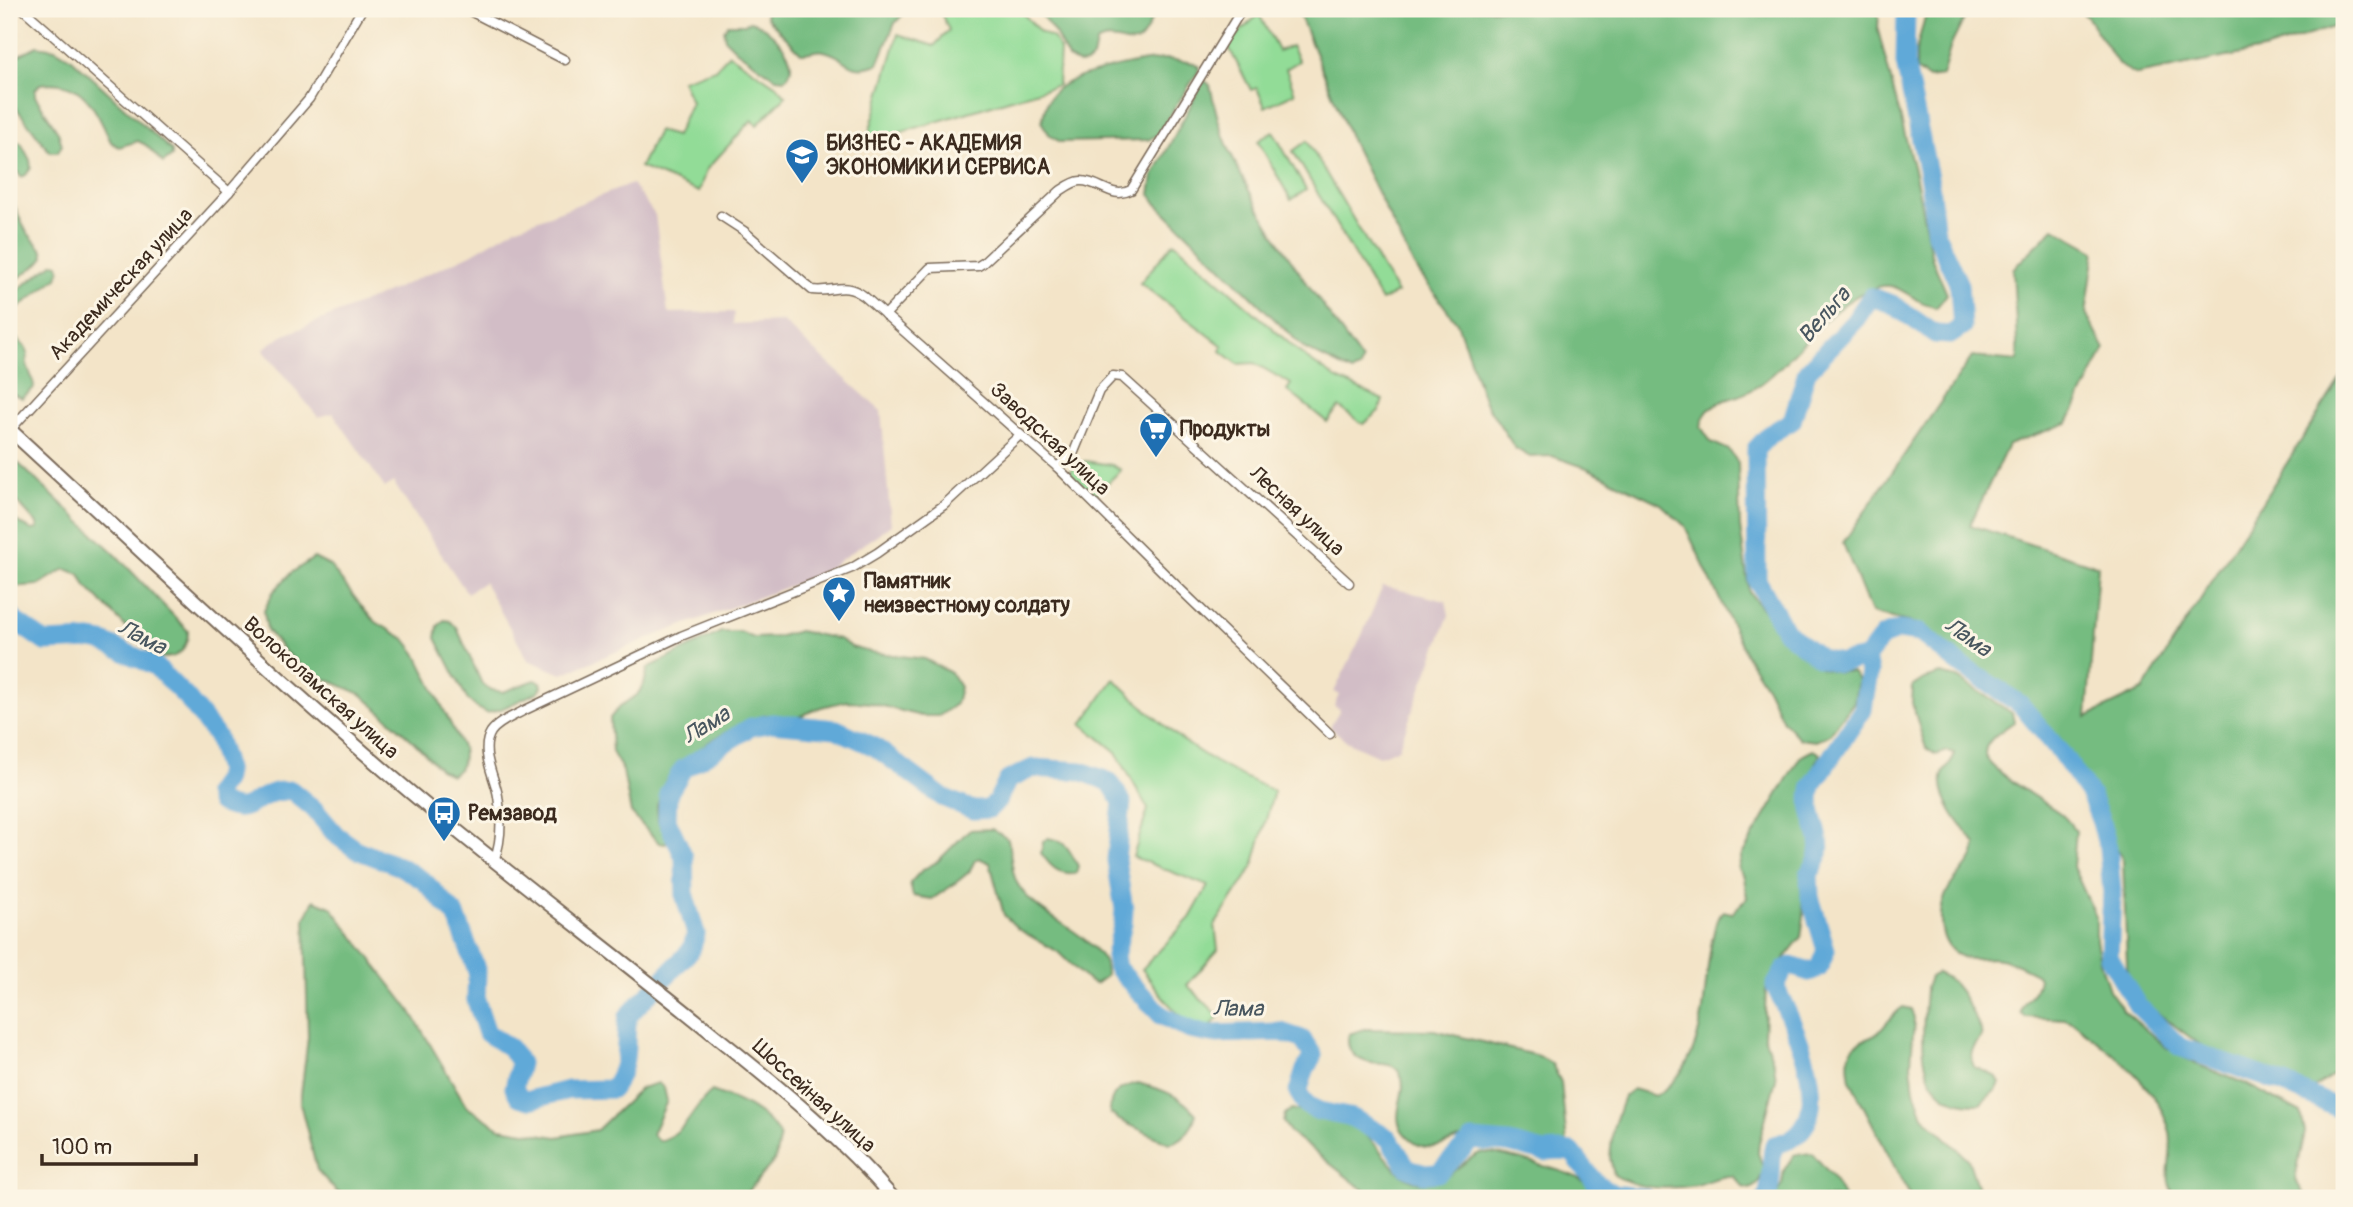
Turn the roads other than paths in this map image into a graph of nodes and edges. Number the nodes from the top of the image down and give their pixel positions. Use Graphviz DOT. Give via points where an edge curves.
graph roads {
  1 [pos="23,9"];
  2 [pos="362,9"];
  3 [pos="466,9"];
  4 [pos="1241,9"];
  5 [pos="565,60"];
  6 [pos="229,192"];
  7 [pos="721,216"];
  8 [pos="885,315"];
  9 [pos="9,429"];
  10 [pos="1020,435"];
  11 [pos="1057,467"];
  12 [pos="1349,583"];
  13 [pos="1330,734"];
  14 [pos="494,861"];
  15 [pos="622,959"];
  16 [pos="893,1198"];
  1 -- 6 [label="street"];
  2 -- 6 [label="street, Академическая улица" via="309,99"];
  3 -- 5 [label="street"];
  4 -- 8 [label="street" via="1131,190 1115,194 1075,182 983,263 930,268"];
  6 -- 9 [label="street, Академическая улица"];
  7 -- 8 [label="street, Заводская улица" via="812,290 855,290"];
  8 -- 10 [label="street, Заводская улица"];
  9 -- 14 [label="main road, Волоколамская улица" via="381,770"];
  10 -- 11 [label="street, Заводская улица"];
  10 -- 14 [label="street" via="944,505 852,568 681,636 499,724 487,745 501,828"];
  11 -- 12 [label="street, Лесная улица" via="1074,452 1103,385 1113,376 1122,377"];
  11 -- 13 [label="street, Заводская улица"];
  14 -- 15 [label="main road, Волоколамская улица"];
  15 -- 16 [label="main road, Шоссейная улица" via="832,1134"];
}
